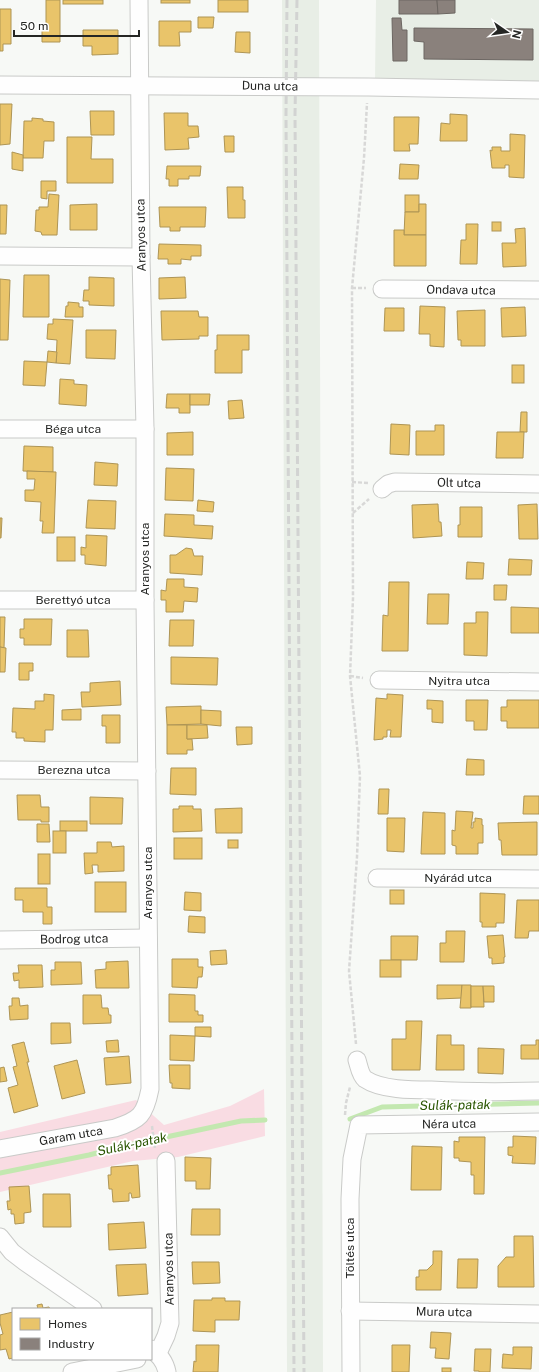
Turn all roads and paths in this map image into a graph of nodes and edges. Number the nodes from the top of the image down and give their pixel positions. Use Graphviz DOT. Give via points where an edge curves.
graph roads {
  1 [pos="139,0"];
  2 [pos="0,85"];
  3 [pos="140,86"];
  4 [pos="368,87"];
  5 [pos="539,90"];
  6 [pos="0,256"];
  7 [pos="141,257"];
  8 [pos="382,289"];
  9 [pos="539,290"];
  10 [pos="0,428"];
  11 [pos="145,429"];
  12 [pos="539,484"];
  13 [pos="382,489"];
  14 [pos="353,513"];
  15 [pos="0,600"];
  16 [pos="145,600"];
  17 [pos="379,680"];
  18 [pos="539,682"];
  19 [pos="0,770"];
  20 [pos="148,771"];
  21 [pos="377,878"];
  22 [pos="539,878"];
  23 [pos="148,938"];
  24 [pos="0,940"];
  25 [pos="357,1060"];
  26 [pos="362,1076"];
  27 [pos="539,1091"];
  28 [pos="146,1119"];
  29 [pos="539,1122"];
  30 [pos="359,1125"];
  31 [pos="1,1149"];
  32 [pos="161,1158"];
  33 [pos="0,1237"];
  34 [pos="92,1308"];
  35 [pos="350,1311"];
  36 [pos="539,1314"];
  37 [pos="153,1352"];
  38 [pos="132,1360"];
  39 [pos="72,1372"];
  40 [pos="167,1372"];
  41 [pos="351,1372"];
  1 -- 3 [label="street, Aranyos utca"];
  2 -- 3 [label="street, Duna utca"];
  3 -- 4 [label="street, Duna utca"];
  3 -- 7 [label="street, Aranyos utca"];
  4 -- 5 [label="street, Duna utca"];
  4 -- 14 [label="path" via="352,288"];
  6 -- 7 [label="street"];
  7 -- 11 [label="street, Aranyos utca"];
  8 -- 9 [label="street, Ondava utca"];
  10 -- 11 [label="street, Béga utca"];
  11 -- 16 [label="street, Aranyos utca"];
  12 -- 13 [label="street, Olt utca" via="395,482"];
  13 -- 14 [label="path"];
  14 -- 25 [label="path" via="350,676 360,776 350,971"];
  15 -- 16 [label="street, Berettyó utca"];
  16 -- 20 [label="street, Aranyos utca"];
  17 -- 18 [label="street, Nyitra utca"];
  19 -- 20 [label="street, Berezna utca"];
  20 -- 23 [label="street, Aranyos utca"];
  21 -- 22 [label="street, Nyárád utca"];
  23 -- 24 [label="street, Bodrog utca"];
  23 -- 28 [label="street, Aranyos utca" via="150,1090"];
  25 -- 26 [label="street"];
  26 -- 27 [label="street" via="374,1084 416,1090"];
  26 -- 30 [label="path" via="349,1087 345,1118"];
  28 -- 31 [label="street, Garam utca" via="115,1128"];
  28 -- 32 [label="path"];
  29 -- 30 [label="street, Néra utca"];
  30 -- 35 [label="street, Töltés utca" via="352,1159 350,1199"];
  32 -- 37 [label="street, Aranyos utca" via="170,1323 166,1336"];
  33 -- 34 [label="street" via="12,1252"];
  35 -- 36 [label="street, Mura utca"];
  35 -- 41 [label="street, Töltés utca"];
  37 -- 40 [label="street, Aranyos utca" via="165,1365"];
  38 -- 39 [label="street"];
}
